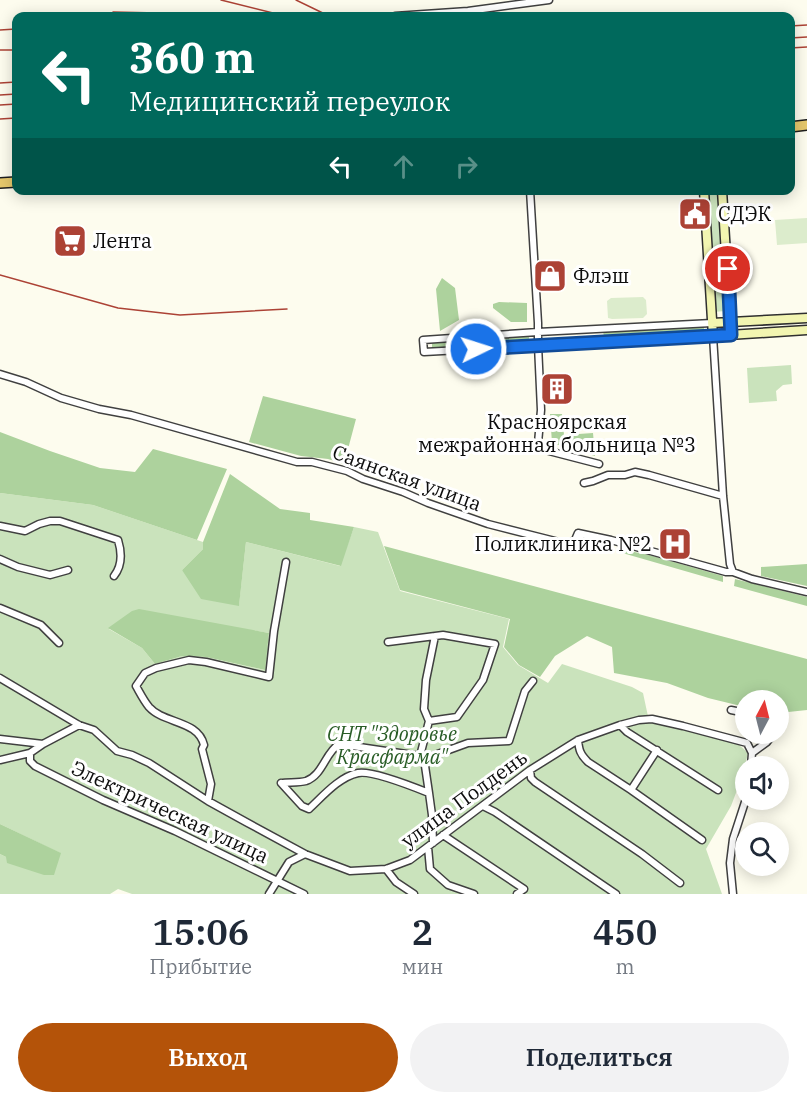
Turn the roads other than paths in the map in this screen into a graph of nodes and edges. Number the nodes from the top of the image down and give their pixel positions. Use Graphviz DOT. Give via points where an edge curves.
graph roads {
  1 [pos="549,0"];
  2 [pos="452,12"];
  3 [pos="530,195"];
  4 [pos="704,195"];
  5 [pos="723,195"];
  6 [pos="807,318"];
  7 [pos="731,322"];
  8 [pos="712,323"];
  9 [pos="599,329"];
  10 [pos="807,330"];
  11 [pos="538,332"];
  12 [pos="731,335"];
  13 [pos="713,336"];
  14 [pos="600,342"];
  15 [pos="538,345"];
  16 [pos="0,374"];
  17 [pos="599,464"];
  18 [pos="584,483"];
  19 [pos="723,496"];
  20 [pos="0,526"];
  21 [pos="0,559"];
  22 [pos="286,562"];
  23 [pos="68,570"];
  24 [pos="733,572"];
  25 [pos="114,576"];
  26 [pos="807,592"];
  27 [pos="0,608"];
  28 [pos="435,636"];
  29 [pos="388,642"];
  30 [pos="59,643"];
  31 [pos="0,678"];
  32 [pos="533,681"];
  33 [pos="731,710"];
  34 [pos="735,711"];
  35 [pos="429,721"];
  36 [pos="620,724"];
  37 [pos="79,725"];
  38 [pos="0,739"];
  39 [pos="578,740"];
  40 [pos="43,744"];
  41 [pos="764,744"];
  42 [pos="657,750"];
  43 [pos="30,753"];
  44 [pos="752,753"];
  45 [pos="752,756"];
  46 [pos="422,758"];
  47 [pos="0,760"];
  48 [pos="530,770"];
  49 [pos="631,790"];
  50 [pos="718,790"];
  51 [pos="429,793"];
  52 [pos="208,801"];
  53 [pos="483,806"];
  54 [pos="742,810"];
  55 [pos="443,835"];
  56 [pos="702,840"];
  57 [pos="430,845"];
  58 [pos="305,854"];
  59 [pos="386,869"];
  60 [pos="276,882"];
  61 [pos="680,883"];
  62 [pos="269,894"];
  63 [pos="304,894"];
  64 [pos="414,894"];
  65 [pos="474,894"];
  66 [pos="517,894"];
  67 [pos="616,894"];
  68 [pos="733,894"];
  1 -- 2 [label="street"];
  3 -- 11 [label="street"];
  4 -- 8 [label="main road"];
  5 -- 7 [label="main road"];
  6 -- 7 [label="main road"];
  7 -- 8 [label="main road"];
  7 -- 12 [label="main road"];
  8 -- 9 [label="street"];
  8 -- 13 [label="main road"];
  9 -- 11 [label="street"];
  9 -- 14 [label="street"];
  10 -- 12 [label="main road"];
  11 -- 15 [label="street"];
  11 -- 15 [label="street" via="423,340 424,352"];
  12 -- 13 [label="main road"];
  13 -- 14 [label="street"];
  13 -- 19 [label="street"];
  14 -- 15 [label="street"];
  15 -- 17 [label="street" via="538,443 545,450"];
  16 -- 24 [label="street, Саянская улица" via="99,409 297,462 347,471 488,524 563,543 575,540 578,533"];
  18 -- 19 [label="street" via="635,472"];
  19 -- 24 [label="street"];
  20 -- 25 [label="street" via="25,531 60,521 118,540 122,551"];
  21 -- 23 [label="street" via="50,575"];
  22 -- 52 [label="street" via="268,677 189,660 145,673 136,686 150,708 202,736 211,784"];
  24 -- 26 [label="street, Саянская улица"];
  27 -- 30 [label="street" via="41,625"];
  28 -- 29 [label="street"];
  28 -- 35 [label="street" via="426,680 424,709"];
  28 -- 35 [label="street" via="495,644 483,680 457,717"];
  31 -- 37 [label="street, улица Полдень"];
  32 -- 46 [label="street" via="525,691 509,741 468,743"];
  33 -- 34 [label="street"];
  35 -- 46 [label="street"];
  36 -- 39 [label="street, улица Полдень"];
  36 -- 42 [label="street"];
  36 -- 44 [label="street, улица Полдень" via="652,719 747,743"];
  37 -- 40 [label="street"];
  37 -- 52 [label="street, улица Полдень" via="94,730 117,751 149,763"];
  38 -- 40 [label="street"];
  39 -- 48 [label="street, улица Полдень"];
  39 -- 49 [label="street" via="581,756"];
  40 -- 43 [label="street"];
  41 -- 44 [label="street"];
  42 -- 49 [label="street"];
  42 -- 50 [label="street"];
  43 -- 47 [label="street"];
  43 -- 60 [label="street, Электрическая улица" via="35,766"];
  44 -- 45 [label="street"];
  46 -- 51 [label="street"];
  46 -- 51 [label="street" via="339,744 320,771 307,781 281,783 309,809 344,779 359,772"];
  48 -- 53 [label="street, улица Полдень"];
  48 -- 61 [label="street" via="535,782"];
  49 -- 56 [label="street"];
  51 -- 57 [label="street"];
  52 -- 58 [label="street, улица Полдень"];
  53 -- 55 [label="street, улица Полдень"];
  53 -- 67 [label="street"];
  54 -- 68 [label="street" via="730,863"];
  55 -- 57 [label="street, улица Полдень"];
  55 -- 66 [label="street" via="524,889"];
  57 -- 59 [label="street, улица Полдень" via="410,860"];
  57 -- 65 [label="street" via="430,869 448,885"];
  58 -- 59 [label="street, улица Полдень" via="350,871"];
  58 -- 60 [label="street" via="289,862"];
  59 -- 64 [label="street" via="396,882"];
  60 -- 62 [label="street"];
  60 -- 63 [label="street, Электрическая улица"];
}
